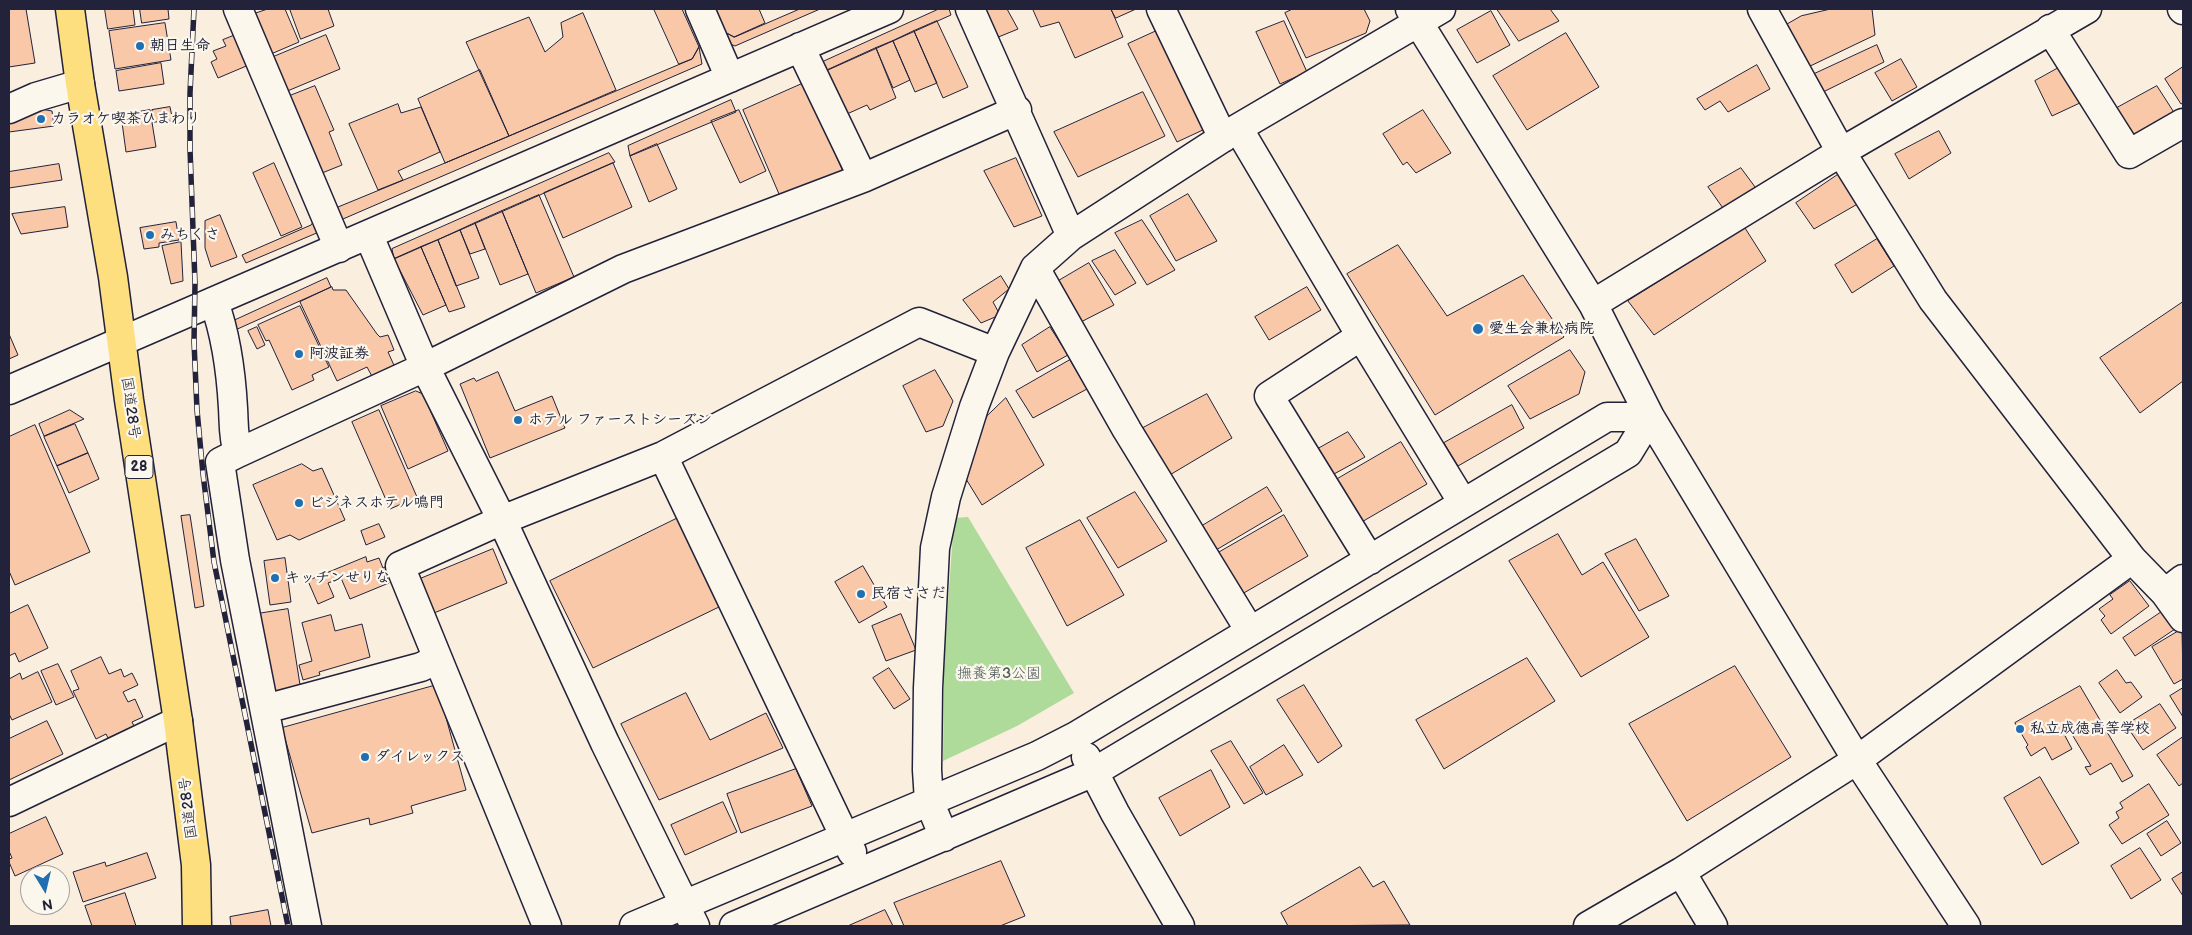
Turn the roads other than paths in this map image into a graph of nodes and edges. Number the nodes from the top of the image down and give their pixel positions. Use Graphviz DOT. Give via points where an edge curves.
graph roads {
  1 [pos="70,9"];
  2 [pos="219,9"];
  3 [pos="239,9"];
  4 [pos="700,9"];
  5 [pos="889,9"];
  6 [pos="970,9"];
  7 [pos="1161,9"];
  8 [pos="1762,9"];
  9 [pos="2087,9"];
  10 [pos="1423,13"];
  11 [pos="2050,29"];
  12 [pos="800,47"];
  13 [pos="730,78"];
  14 [pos="80,84"];
  15 [pos="9,109"];
  16 [pos="1017,110"];
  17 [pos="2183,123"];
  18 [pos="1230,133"];
  19 [pos="1841,152"];
  20 [pos="863,178"];
  21 [pos="369,236"];
  22 [pos="1071,236"];
  23 [pos="339,248"];
  24 [pos="1034,268"];
  25 [pos="214,302"];
  26 [pos="1593,304"];
  27 [pos="1361,336"];
  28 [pos="122,340"];
  29 [pos="995,352"];
  30 [pos="425,367"];
  31 [pos="9,390"];
  32 [pos="1650,416"];
  33 [pos="238,453"];
  34 [pos="663,456"];
  35 [pos="1463,504"];
  36 [pos="502,520"];
  37 [pos="2132,559"];
  38 [pos="1370,560"];
  39 [pos="2174,586"];
  40 [pos="2183,618"];
  41 [pos="1250,631"];
  42 [pos="438,659"];
  43 [pos="265,709"];
  44 [pos="178,721"];
  45 [pos="1076,736"];
  46 [pos="1857,760"];
  47 [pos="1094,772"];
  48 [pos="929,801"];
  49 [pos="9,802"];
  50 [pos="846,836"];
  51 [pos="944,837"];
  52 [pos="1681,872"];
  53 [pos="861,873"];
  54 [pos="689,916"];
  55 [pos="196,926"];
  56 [pos="308,926"];
  57 [pos="547,926"];
  58 [pos="634,926"];
  59 [pos="734,926"];
  60 [pos="1180,926"];
  61 [pos="1588,926"];
  62 [pos="1713,926"];
  63 [pos="1966,926"];
  1 -- 14 [label="highway, 国道28号 / 28"];
  2 -- 3 [label="street" via="219,13"];
  3 -- 23 [label="street"];
  4 -- 13 [label="street"];
  5 -- 12 [label="street"];
  6 -- 16 [label="street"];
  7 -- 18 [label="street"];
  8 -- 19 [label="street"];
  9 -- 11 [label="street"];
  10 -- 18 [label="street"];
  10 -- 26 [label="street"];
  11 -- 17 [label="street" via="2129,154"];
  11 -- 19 [label="street"];
  12 -- 13 [label="street"];
  12 -- 20 [label="street"];
  13 -- 21 [label="street"];
  14 -- 15 [label="street" via="36,96"];
  14 -- 28 [label="highway, 国道28号 / 28"];
  16 -- 20 [label="street"];
  16 -- 22 [label="street"];
  18 -- 22 [label="street"];
  18 -- 27 [label="street"];
  19 -- 26 [label="street"];
  19 -- 37 [label="street" via="1933,300"];
  20 -- 30 [label="street" via="623,269"];
  21 -- 23 [label="street"];
  21 -- 30 [label="street"];
  22 -- 24 [label="street"];
  23 -- 25 [label="street"];
  24 -- 29 [label="street"];
  24 -- 41 [label="street" via="1127,430"];
  25 -- 28 [label="street"];
  25 -- 33 [label="street" via="224,329 233,436"];
  26 -- 32 [label="street"];
  27 -- 35 [label="street"];
  27 -- 38 [label="street" via="1269,396"];
  28 -- 31 [label="street"];
  28 -- 44 [label="highway, 国道28号 / 28"];
  29 -- 34 [label="street" via="919,322"];
  29 -- 48 [label="street" via="949,488 935,548 928,688"];
  30 -- 33 [label="street"];
  30 -- 36 [label="street"];
  32 -- 35 [label="street" via="1607,418"];
  32 -- 46 [label="street"];
  32 -- 47 [label="street" via="1628,453"];
  33 -- 43 [label="street" via="220,462 235,560"];
  34 -- 36 [label="street"];
  34 -- 50 [label="street"];
  35 -- 38 [label="street"];
  36 -- 42 [label="street" via="400,566"];
  36 -- 54 [label="street"];
  37 -- 39 [label="street"];
  37 -- 46 [label="street"];
  38 -- 41 [label="street"];
  39 -- 40 [label="street"];
  41 -- 45 [label="street"];
  42 -- 43 [label="street"];
  42 -- 57 [label="street"];
  43 -- 56 [label="street"];
  44 -- 49 [label="street"];
  44 -- 55 [label="highway, 国道28号 / 28" via="196,865"];
  45 -- 47 [label="street"];
  45 -- 48 [label="street" via="1037,756"];
  46 -- 52 [label="street"];
  46 -- 63 [label="street"];
  47 -- 51 [label="street"];
  47 -- 60 [label="street"];
  48 -- 50 [label="street"];
  48 -- 51 [label="street"];
  50 -- 53 [label="street"];
  50 -- 54 [label="street"];
  51 -- 53 [label="street"];
  52 -- 61 [label="street"];
  52 -- 62 [label="street"];
  53 -- 59 [label="street"];
  54 -- 58 [label="street"];
}
